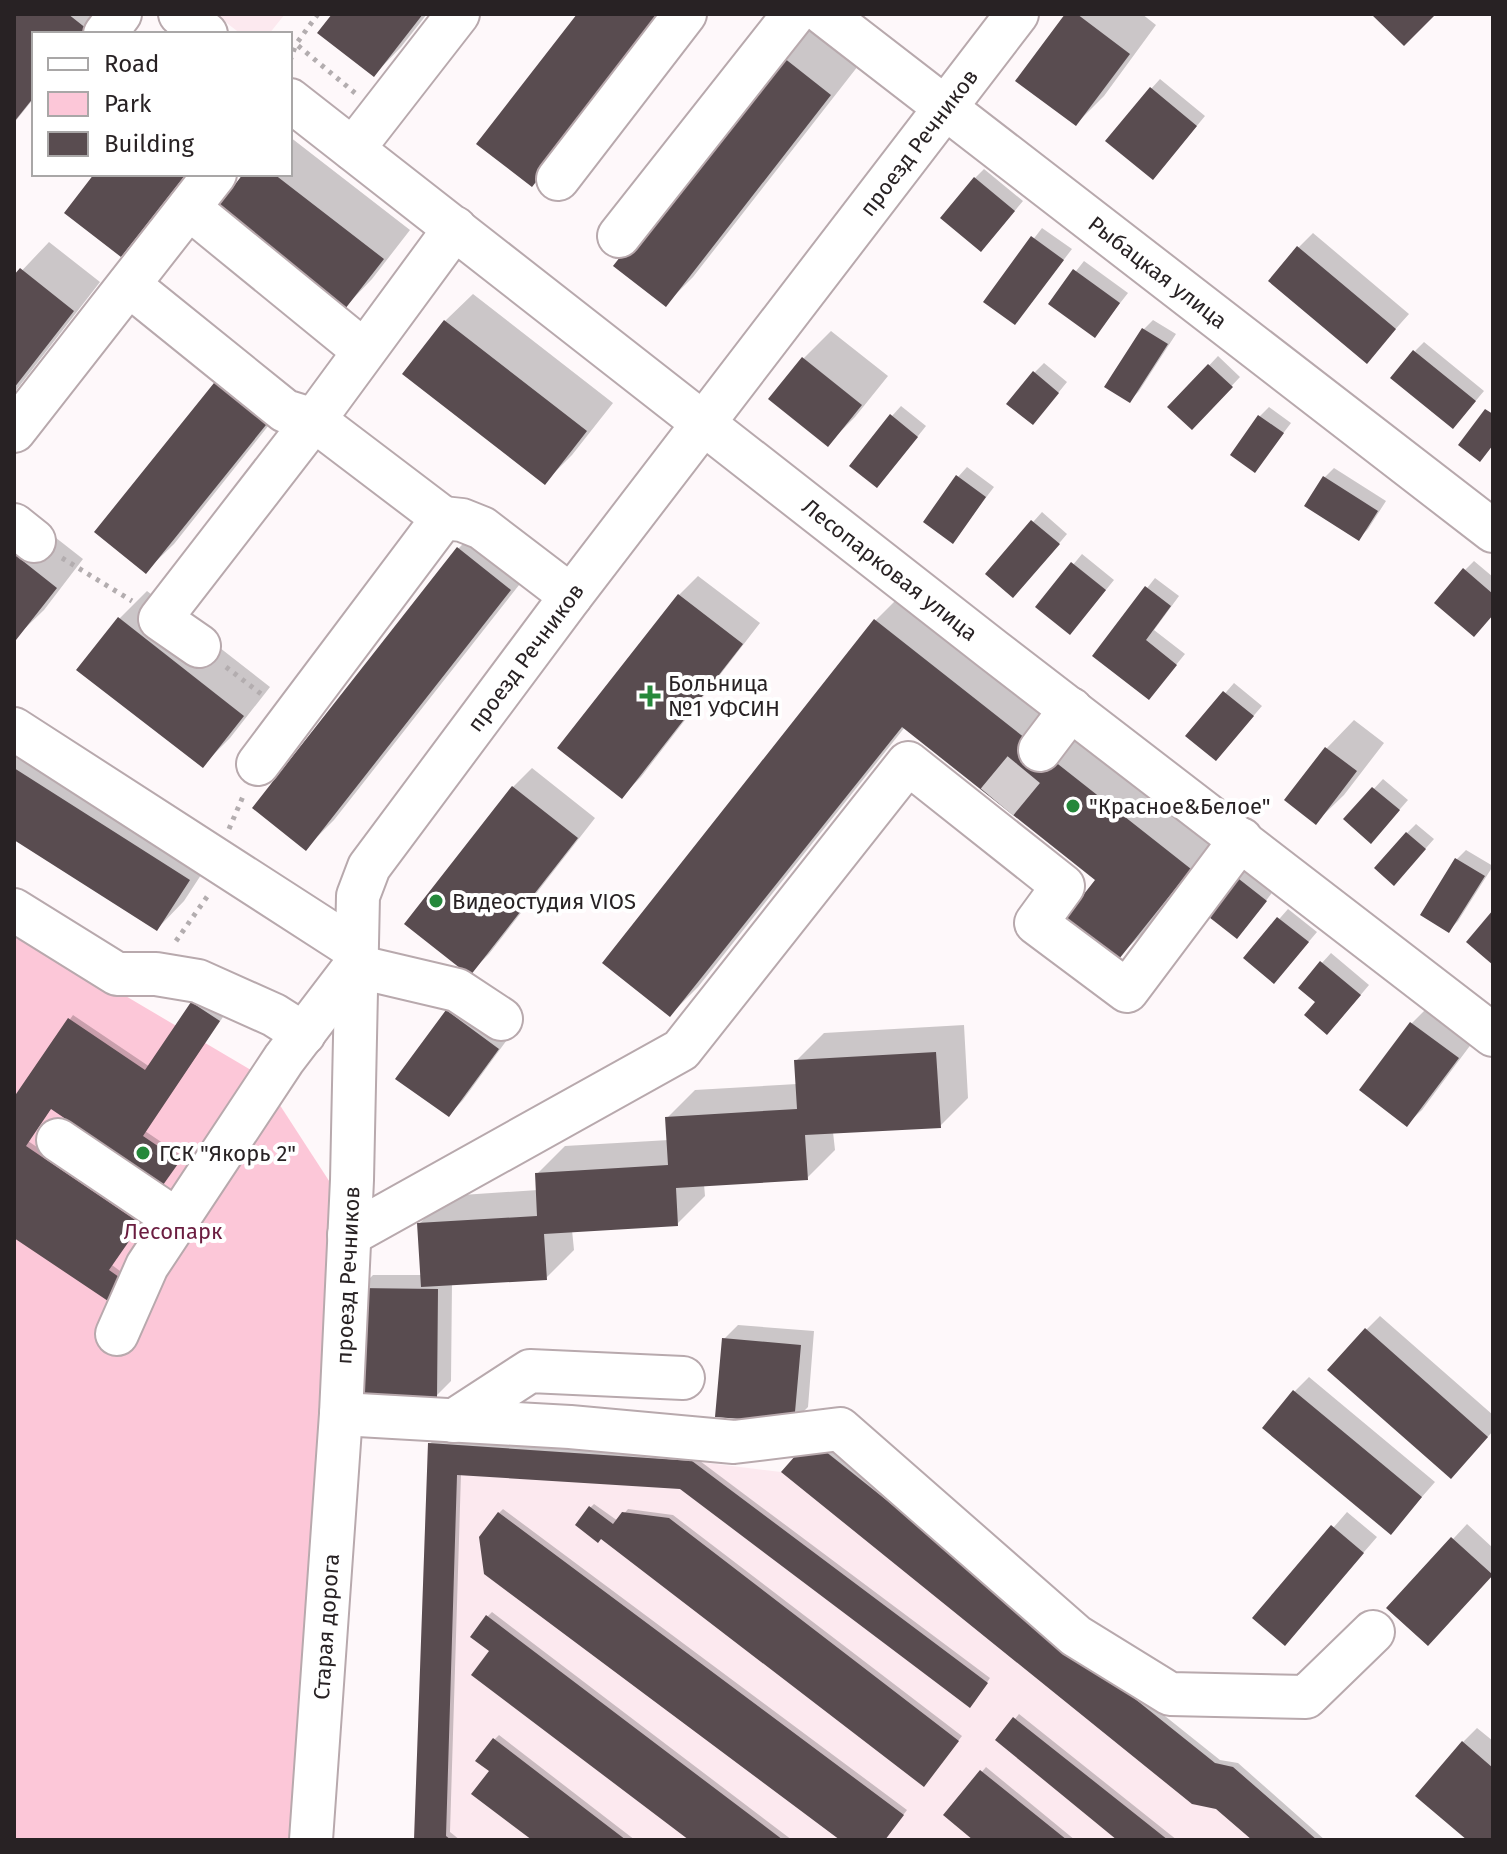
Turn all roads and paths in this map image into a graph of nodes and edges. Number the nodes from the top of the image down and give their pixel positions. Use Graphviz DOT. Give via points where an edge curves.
graph roads {
  1 [pos="120,14"];
  2 [pos="180,14"];
  3 [pos="318,14"];
  4 [pos="458,14"];
  5 [pos="685,14"];
  6 [pos="794,14"];
  7 [pos="824,14"];
  8 [pos="1017,14"];
  9 [pos="106,32"];
  10 [pos="203,32"];
  11 [pos="296,44"];
  12 [pos="292,55"];
  13 [pos="292,102"];
  14 [pos="946,107"];
  15 [pos="380,115"];
  16 [pos="353,149"];
  17 [pos="213,176"];
  18 [pos="558,179"];
  19 [pos="189,208"];
  20 [pos="455,228"];
  21 [pos="619,236"];
  22 [pos="129,285"];
  23 [pos="364,351"];
  24 [pos="314,420"];
  25 [pos="705,422"];
  26 [pos="14,431"];
  27 [pos="443,518"];
  28 [pos="1493,531"];
  29 [pos="24,533"];
  30 [pos="571,596"];
  31 [pos="160,619"];
  32 [pos="199,646"];
  33 [pos="276,705"];
  34 [pos="1071,709"];
  35 [pos="14,729"];
  36 [pos="1040,750"];
  37 [pos="251,779"];
  38 [pos="229,829"];
  39 [pos="1241,839"];
  40 [pos="206,898"];
  41 [pos="14,910"];
  42 [pos="173,945"];
  43 [pos="355,957"];
  44 [pos="501,1019"];
  45 [pos="304,1034"];
  46 [pos="1493,1035"];
  47 [pos="58,1140"];
  48 [pos="178,1221"];
  49 [pos="349,1235"];
  50 [pos="117,1334"];
  51 [pos="683,1378"];
  52 [pos="341,1414"];
  53 [pos="453,1421"];
  54 [pos="1373,1632"];
  55 [pos="311,1840"];
  1 -- 9 [label="street"];
  2 -- 10 [label="street"];
  3 -- 11 [label="path"];
  4 -- 15 [label="street"];
  5 -- 18 [label="street"];
  6 -- 21 [label="street"];
  7 -- 14 [label="street, Рыбацкая улица"];
  8 -- 14 [label="street, проезд Речников"];
  11 -- 12 [label="path"];
  11 -- 15 [label="path"];
  13 -- 16 [label="street, Лесопарковая улица"];
  14 -- 25 [label="street, проезд Речников"];
  14 -- 28 [label="street, Рыбацкая улица"];
  15 -- 16 [label="street"];
  16 -- 20 [label="street, Лесопарковая улица"];
  17 -- 19 [label="street"];
  19 -- 22 [label="street"];
  19 -- 23 [label="street"];
  20 -- 23 [label="street"];
  20 -- 25 [label="street, Лесопарковая улица"];
  22 -- 24 [label="street" via="285,411"];
  22 -- 26 [label="street"];
  23 -- 24 [label="street"];
  24 -- 27 [label="street"];
  24 -- 31 [label="street"];
  25 -- 30 [label="street, проезд Речников"];
  25 -- 34 [label="street, Лесопарковая улица"];
  27 -- 30 [label="street" via="482,528"];
  27 -- 37 [label="street"];
  29 -- 31 [label="path"];
  30 -- 43 [label="street, проезд Речников" via="369,867 358,896"];
  31 -- 32 [label="street"];
  32 -- 33 [label="path"];
  34 -- 36 [label="street"];
  34 -- 39 [label="street, Лесопарковая улица"];
  35 -- 43 [label="street"];
  37 -- 38 [label="path"];
  39 -- 46 [label="street, Лесопарковая улица"];
  39 -- 49 [label="street" via="1127,991 1036,923 1063,886 989,812 908,763 681,1050"];
  40 -- 42 [label="path"];
  41 -- 45 [label="street" via="117,974 198,981"];
  43 -- 44 [label="street" via="457,990"];
  43 -- 45 [label="street"];
  43 -- 49 [label="street, проезд Речников"];
  45 -- 48 [label="street"];
  47 -- 48 [label="street"];
  48 -- 50 [label="street" via="147,1266"];
  49 -- 52 [label="street, проезд Речников"];
  51 -- 53 [label="street" via="530,1371"];
  52 -- 53 [label="street"];
  52 -- 55 [label="street, Старая дорога"];
  53 -- 54 [label="street" via="734,1442 840,1429 1076,1636 1170,1694 1306,1697"];
}
